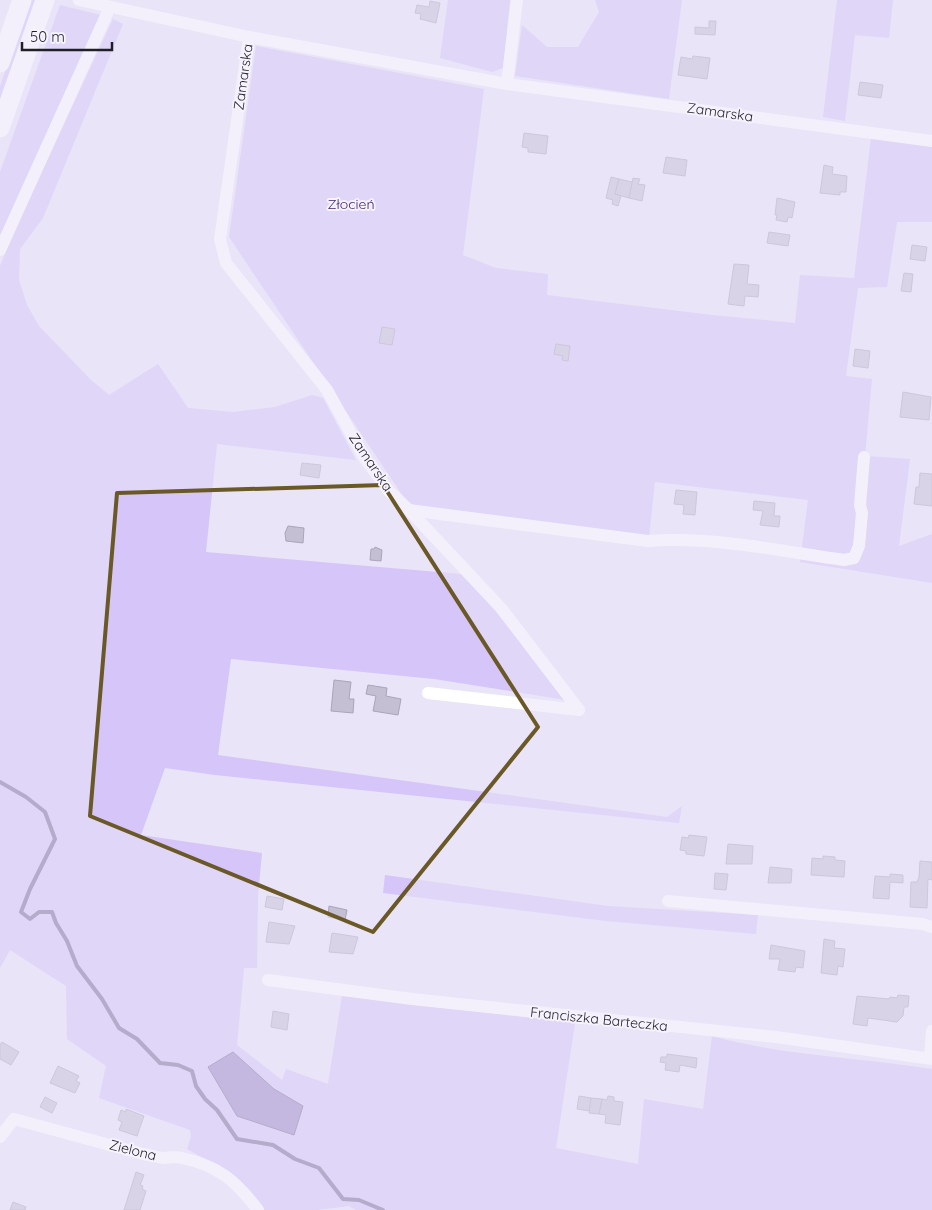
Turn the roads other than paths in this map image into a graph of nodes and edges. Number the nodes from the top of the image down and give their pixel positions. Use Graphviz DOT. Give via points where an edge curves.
graph roads {
  1 [pos="22,0"];
  2 [pos="45,0"];
  3 [pos="79,0"];
  4 [pos="517,0"];
  5 [pos="110,6"];
  6 [pos="249,37"];
  7 [pos="0,63"];
  8 [pos="507,84"];
  9 [pos="0,128"];
  10 [pos="932,141"];
  11 [pos="0,250"];
  12 [pos="864,457"];
  13 [pos="409,510"];
  14 [pos="428,693"];
  15 [pos="668,901"];
  16 [pos="932,927"];
  17 [pos="268,980"];
  18 [pos="932,1031"];
  19 [pos="931,1058"];
  20 [pos="0,1137"];
  21 [pos="258,1210"];
  1 -- 7 [label="highway"];
  2 -- 9 [label="highway"];
  3 -- 5 [label="street, Zamarska"];
  4 -- 8 [label="street"];
  5 -- 6 [label="street, Zamarska"];
  5 -- 11 [label="street"];
  6 -- 8 [label="street, Zamarska"];
  6 -- 13 [label="street, Zamarska" via="220,239 226,263 327,390 365,459 388,491"];
  8 -- 10 [label="street, Zamarska"];
  12 -- 13 [label="street" via="859,546 854,558 844,560 733,544 648,541"];
  13 -- 14 [label="street, Zamarska" via="501,608 579,710"];
  15 -- 16 [label="street"];
  17 -- 19 [label="street, Franciszka Barteczka" via="590,1019 742,1033"];
  18 -- 19 [label="street, Franciszka Barteczka"];
  20 -- 21 [label="street, Zielona" via="14,1119 143,1154 161,1158 180,1157 210,1166 226,1175"];
}
